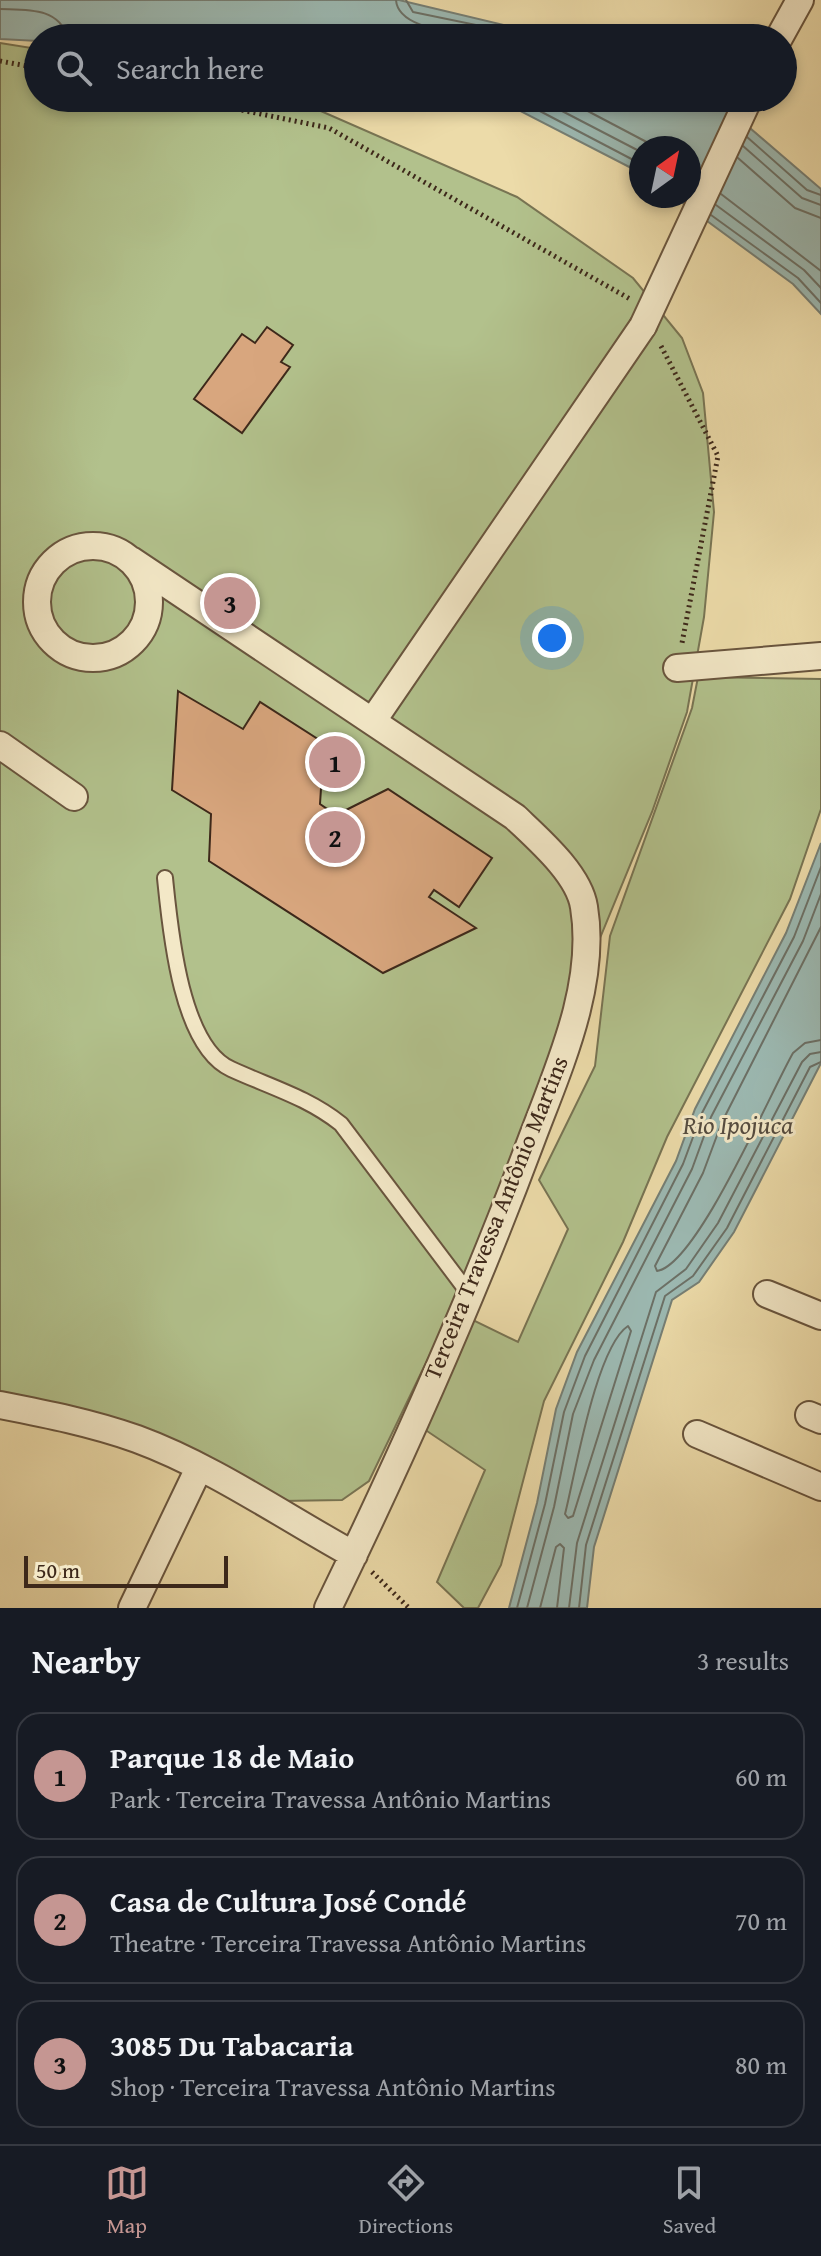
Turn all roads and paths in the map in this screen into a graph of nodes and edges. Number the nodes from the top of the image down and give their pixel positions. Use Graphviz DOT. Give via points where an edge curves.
graph roads {
  1 [pos="800,0"];
  2 [pos="787,24"];
  3 [pos="0,61"];
  4 [pos="24,65"];
  5 [pos="251,112"];
  6 [pos="742,112"];
  7 [pos="329,128"];
  8 [pos="131,560"];
  9 [pos="821,656"];
  10 [pos="677,668"];
  11 [pos="374,719"];
  12 [pos="0,745"];
  13 [pos="74,797"];
  14 [pos="165,878"];
  15 [pos="767,1294"];
  16 [pos="470,1295"];
  17 [pos="821,1316"];
  18 [pos="0,1405"];
  19 [pos="697,1434"];
  20 [pos="199,1468"];
  21 [pos="821,1487"];
  22 [pos="354,1555"];
  23 [pos="132,1608"];
  24 [pos="328,1608"];
  25 [pos="409,1608"];
  1 -- 2 [label="street"];
  3 -- 4 [label="path"];
  5 -- 7 [label="path"];
  6 -- 11 [label="street, bridge" via="643,326"];
  8 -- 8 [label="street" via="115,550 77,548 47,569 38,586 41,623 66,651 101,657 133,641 148,610 148,592"];
  8 -- 11 [label="street, Terceira Travessa Antônio Martins"];
  9 -- 10 [label="street"];
  11 -- 16 [label="street, Terceira Travessa Antônio Martins" via="515,817 558,859 584,904 587,961 569,1035"];
  12 -- 13 [label="street"];
  14 -- 16 [label="lane" via="175,969 203,1042 227,1068 319,1106 341,1124"];
  15 -- 17 [label="street"];
  16 -- 22 [label="street, Terceira Travessa Antônio Martins"];
  18 -- 20 [label="street" via="96,1425"];
  19 -- 21 [label="street"];
  20 -- 22 [label="street"];
  20 -- 23 [label="street"];
  22 -- 24 [label="street, Terceira Travessa Antônio Martins"];
  22 -- 25 [label="path"];
}
